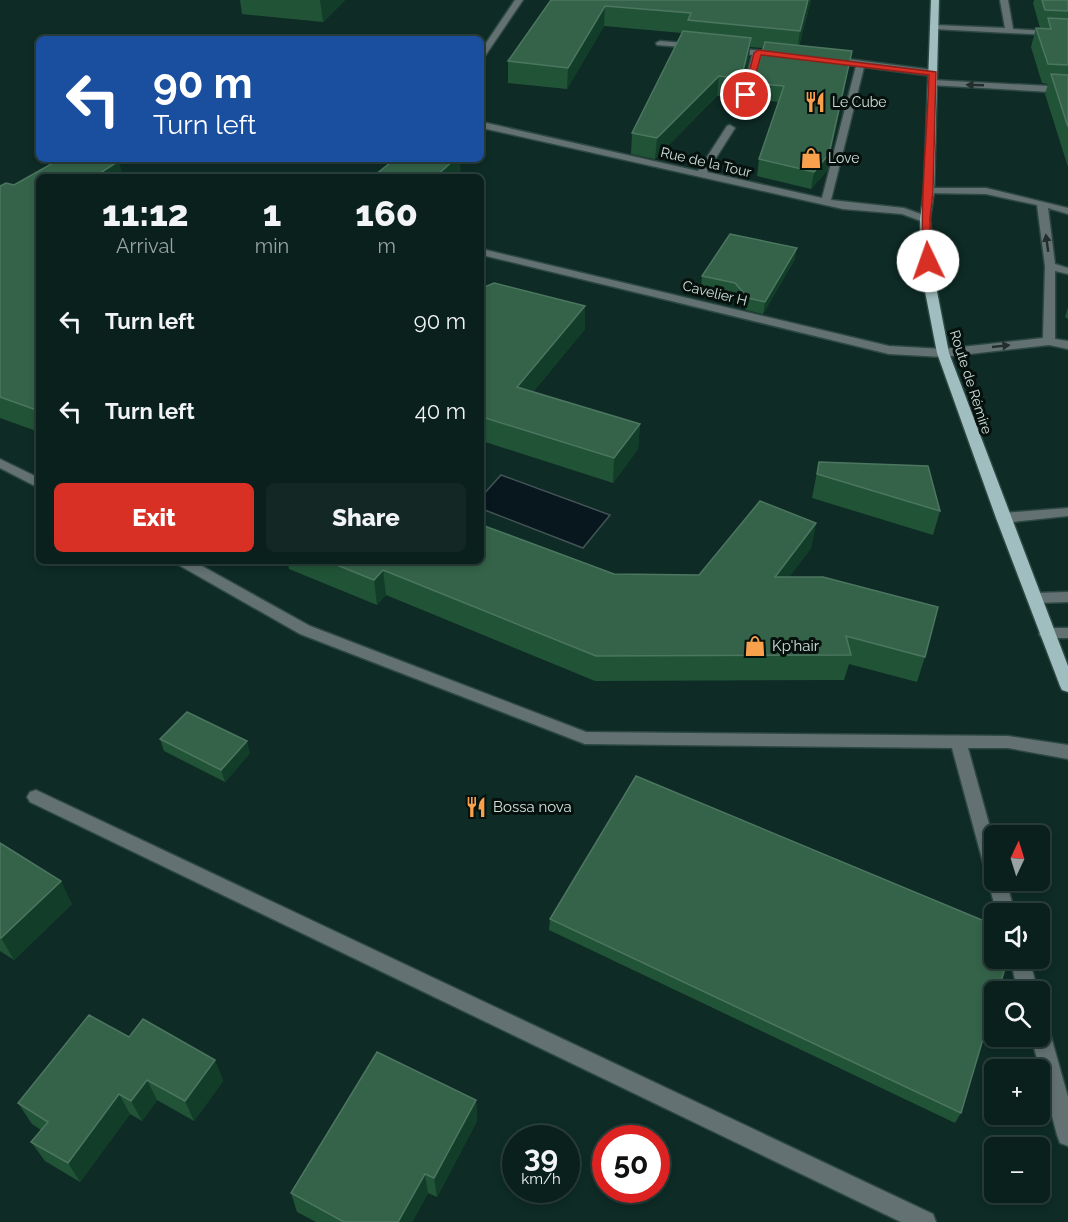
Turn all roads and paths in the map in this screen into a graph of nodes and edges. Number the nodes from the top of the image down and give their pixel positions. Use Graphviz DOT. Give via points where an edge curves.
graph roads {
  1 [pos="519,0"];
  2 [pos="935,0"];
  3 [pos="1004,0"];
  4 [pos="934,27"];
  5 [pos="1009,31"];
  6 [pos="1068,34"];
  7 [pos="660,43"];
  8 [pos="703,47"];
  9 [pos="725,49"];
  10 [pos="484,51"];
  11 [pos="758,53"];
  12 [pos="792,56"];
  13 [pos="826,60"];
  14 [pos="861,63"];
  15 [pos="933,78"];
  16 [pos="1068,90"];
  17 [pos="746,95"];
  18 [pos="484,125"];
  19 [pos="730,128"];
  20 [pos="700,175"];
  21 [pos="929,191"];
  22 [pos="826,202"];
  23 [pos="1042,203"];
  24 [pos="1068,211"];
  25 [pos="925,219"];
  26 [pos="484,252"];
  27 [pos="1050,266"];
  28 [pos="1068,271"];
  29 [pos="1049,341"];
  30 [pos="1068,345"];
  31 [pos="943,353"];
  32 [pos="0,464"];
  33 [pos="36,482"];
  34 [pos="1068,512"];
  35 [pos="1003,518"];
  36 [pos="187,564"];
  37 [pos="1068,597"];
  38 [pos="1034,598"];
  39 [pos="1068,633"];
  40 [pos="1047,634"];
  41 [pos="1067,681"];
  42 [pos="958,741"];
  43 [pos="1068,752"];
  44 [pos="36,797"];
  45 [pos="984,836"];
  46 [pos="1044,1047"];
  47 [pos="1068,1135"];
  48 [pos="925,1222"];
  1 -- 10 [label="street"];
  2 -- 4 [label="main road, Route de Rémire"];
  3 -- 5 [label="street"];
  4 -- 5 [label="street"];
  4 -- 15 [label="main road, Route de Rémire"];
  5 -- 6 [label="street"];
  7 -- 8 [label="street"];
  9 -- 11 [label="street"];
  11 -- 12 [label="street"];
  11 -- 17 [label="street"];
  13 -- 14 [label="street"];
  14 -- 15 [label="street"];
  14 -- 22 [label="street"];
  16 -- 15 [label="street, one-way"];
  15 -- 21 [label="main road, Route de Rémire"];
  18 -- 20 [label="street, Rue de la Tour"];
  19 -- 20 [label="street"];
  20 -- 22 [label="street, Rue de la Tour"];
  21 -- 23 [label="street" via="986,192"];
  21 -- 25 [label="main road, Route de Rémire"];
  22 -- 25 [label="street, Rue de la Tour" via="904,211"];
  23 -- 24 [label="street"];
  27 -- 23 [label="street, one-way"];
  25 -- 31 [label="main road, Route de Rémire" via="929,281"];
  26 -- 31 [label="street, Cavelier H" via="889,350"];
  27 -- 28 [label="street"];
  27 -- 29 [label="street"];
  29 -- 30 [label="street, Cavelier H"];
  31 -- 29 [label="street, Cavelier H, one-way"];
  31 -- 35 [label="main road, Route de Rémire"];
  32 -- 33 [label="street"];
  34 -- 35 [label="street"];
  35 -- 38 [label="main road, Route de Rémire"];
  36 -- 42 [label="street" via="305,630 585,738"];
  37 -- 38 [label="street"];
  38 -- 40 [label="main road, Route de Rémire"];
  39 -- 40 [label="street"];
  40 -- 41 [label="main road, Route de Rémire"];
  42 -- 43 [label="street" via="1008,742"];
  42 -- 45 [label="street"];
  44 -- 48 [label="street"];
  46 -- 47 [label="street"];
}
